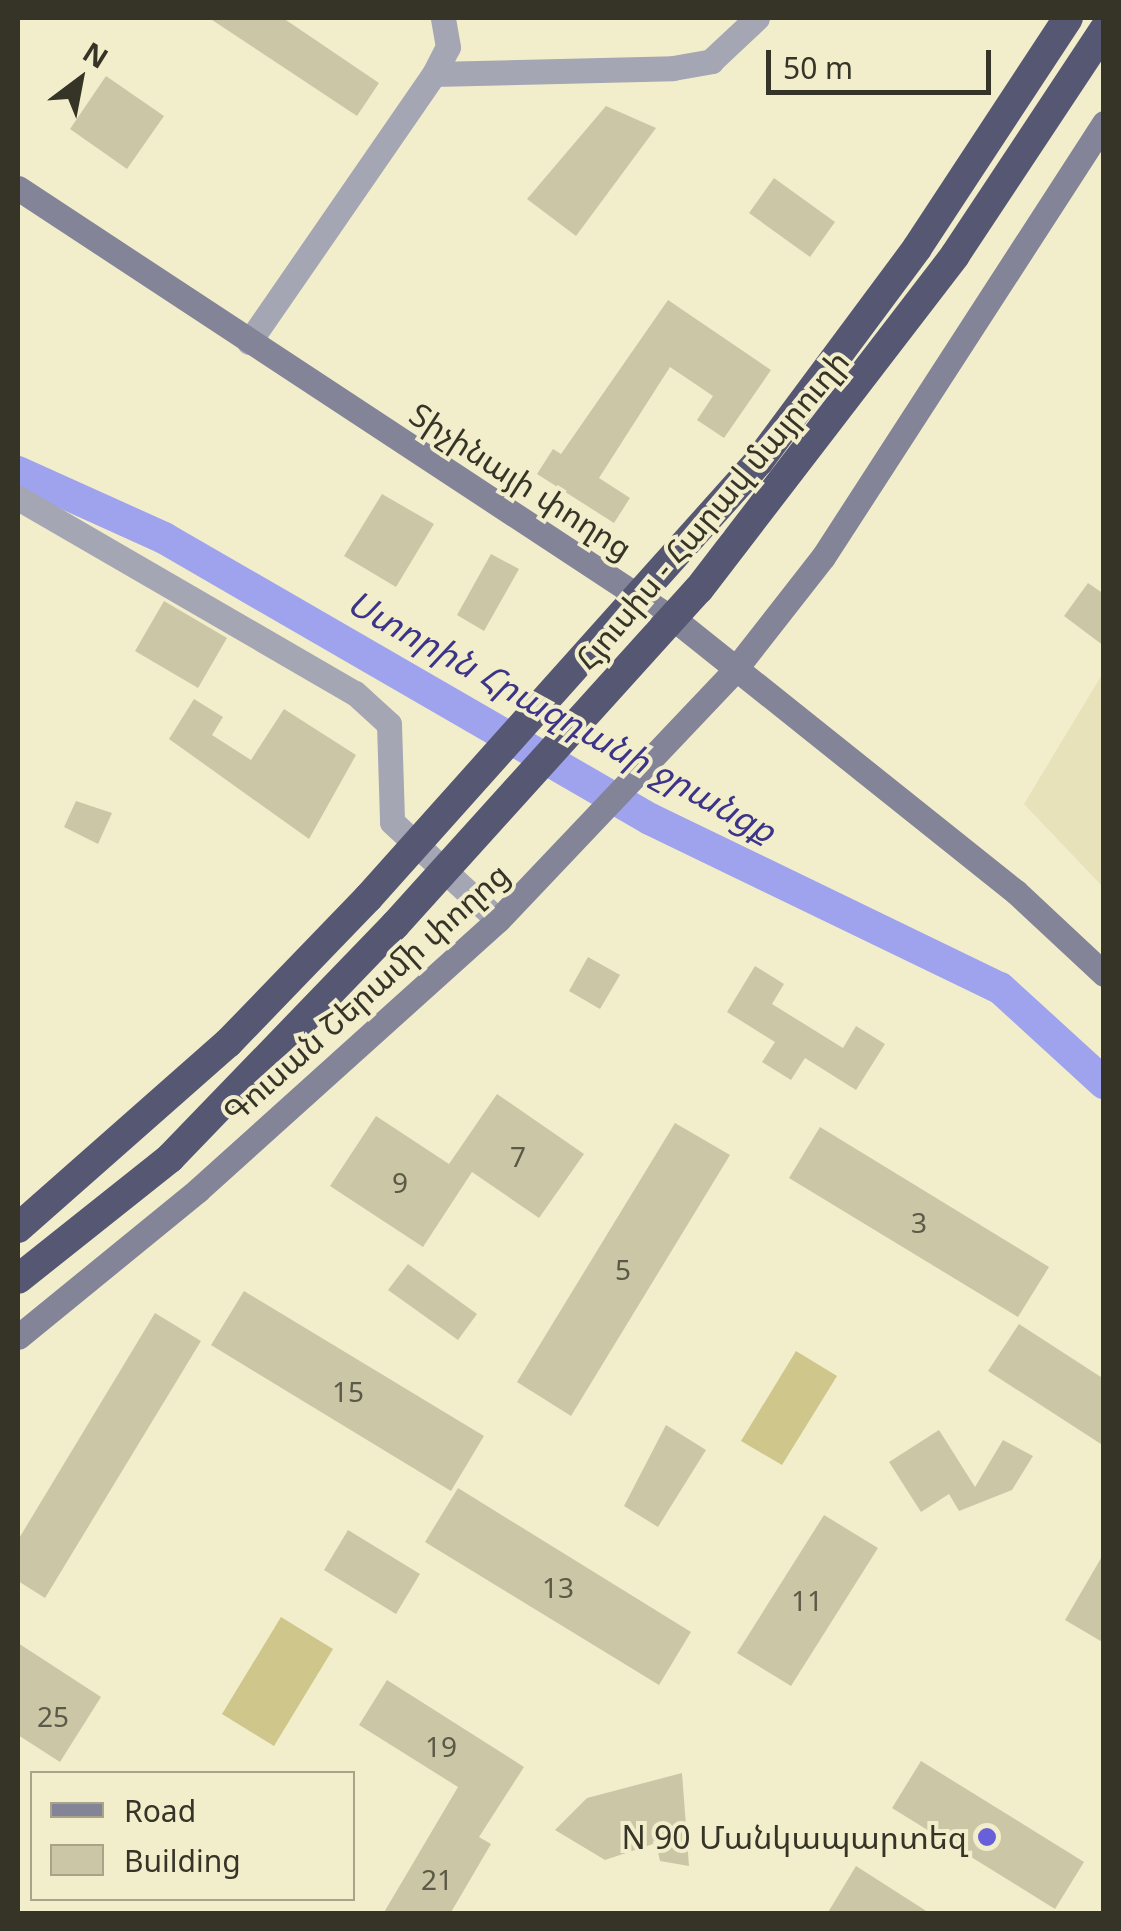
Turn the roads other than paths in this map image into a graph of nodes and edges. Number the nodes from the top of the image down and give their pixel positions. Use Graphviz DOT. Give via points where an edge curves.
graph roads {
  1 [pos="443,18"];
  2 [pos="757,18"];
  3 [pos="1068,18"];
  4 [pos="1104,30"];
  5 [pos="434,74"];
  6 [pos="1104,124"];
  7 [pos="18,188"];
  8 [pos="250,342"];
  9 [pos="18,498"];
  10 [pos="733,672"];
  11 [pos="498,920"];
  12 [pos="1104,974"];
  13 [pos="18,1228"];
  14 [pos="18,1279"];
  15 [pos="18,1337"];
  1 -- 5 [label="street" via="448,48"];
  2 -- 5 [label="street" via="711,61 673,68"];
  3 -- 13 [label="highway, Հյուսիս - Հարավ մայրուղի, bridge" via="917,248 758,461 368,898 228,1044"];
  4 -- 14 [label="highway, Հյուսիս - Հարավ մայրուղի, bridge" via="955,255 699,589 395,925 170,1158"];
  5 -- 8 [label="street"];
  6 -- 10 [label="street, Գուսան Շերամի փողոց" via="823,557"];
  7 -- 8 [label="street, Տիչինայի փողոց"];
  8 -- 10 [label="street, Տիչինայի փողոց" via="679,623"];
  9 -- 11 [label="street" via="355,693 389,724 392,822"];
  10 -- 11 [label="street, Գուսան Շերամի փողոց"];
  10 -- 12 [label="street, Տիչինայի փողոց" via="1016,892"];
  11 -- 15 [label="street, Գուսան Շերամի փողոց" via="198,1190"];
}
